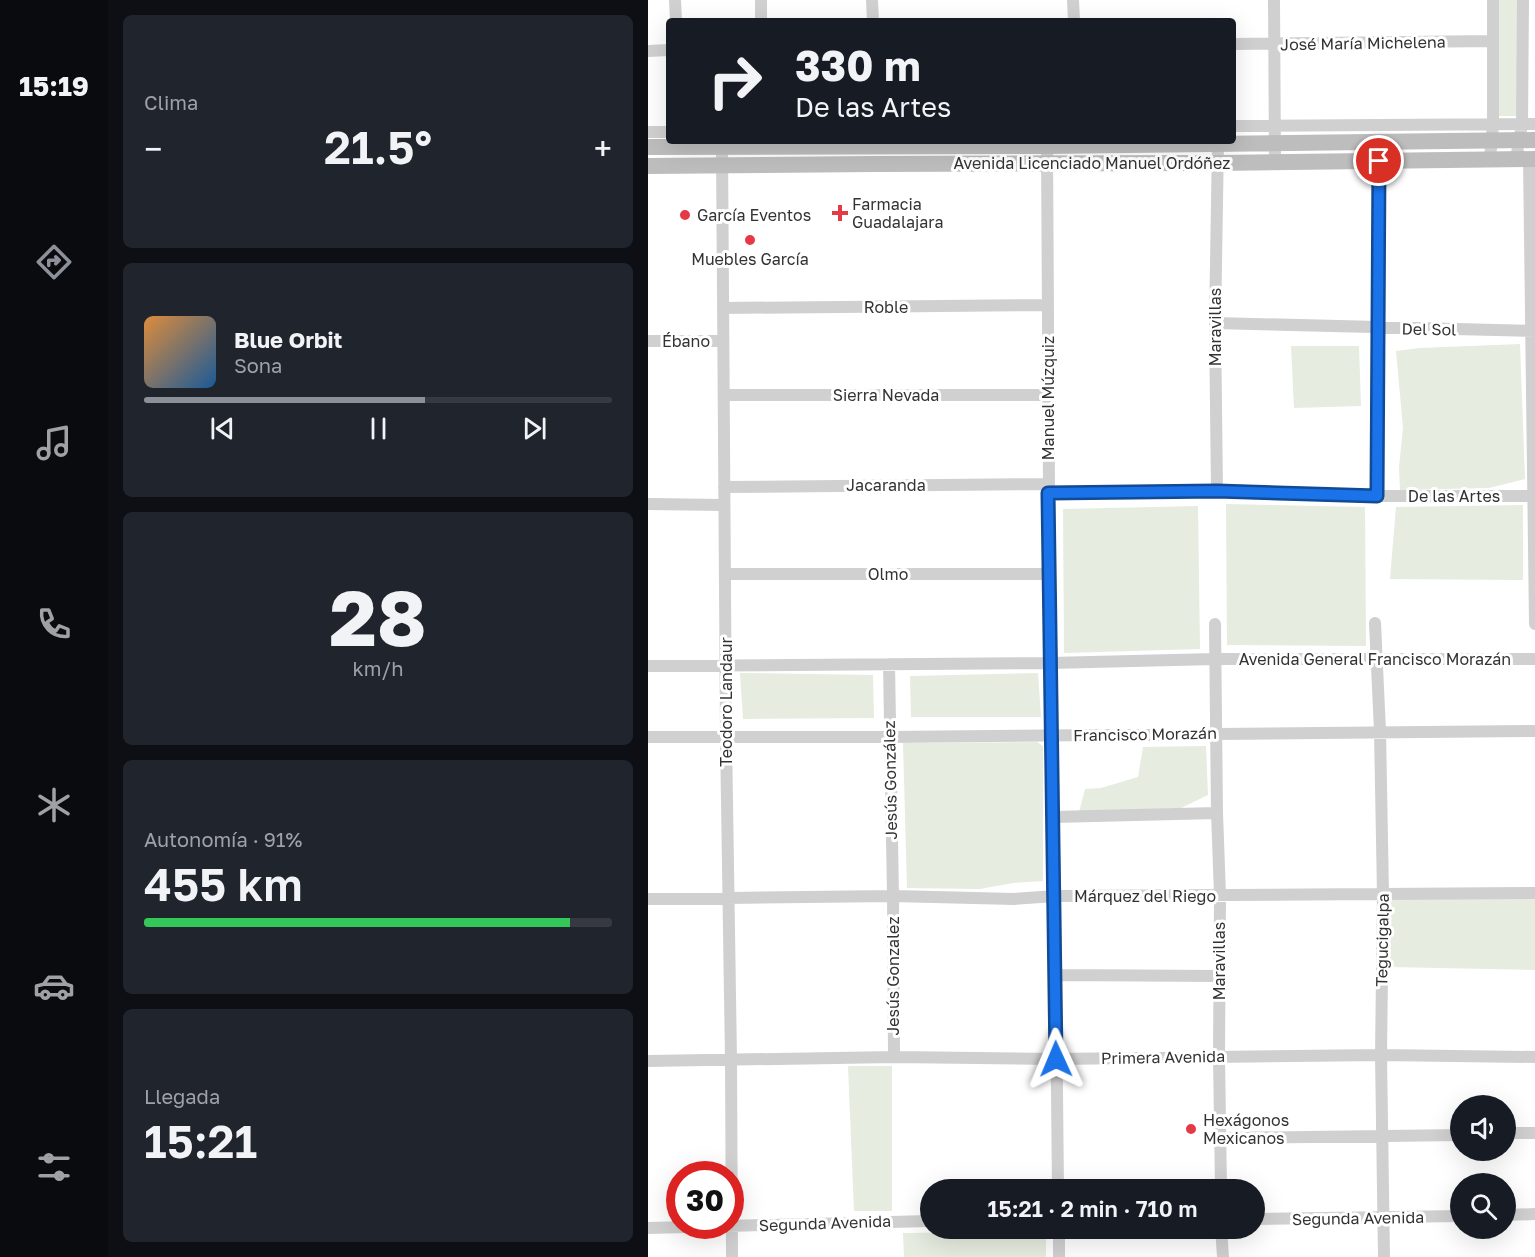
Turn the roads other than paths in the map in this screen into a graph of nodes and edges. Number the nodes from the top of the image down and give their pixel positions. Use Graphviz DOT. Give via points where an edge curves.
graph roads {
  1 [pos="675,0"];
  2 [pos="761,0"];
  3 [pos="872,0"];
  4 [pos="1073,0"];
  5 [pos="1274,0"];
  6 [pos="1493,0"];
  7 [pos="1523,0"];
  8 [pos="676,18"];
  9 [pos="761,18"];
  10 [pos="873,18"];
  11 [pos="1074,18"];
  12 [pos="1493,41"];
  13 [pos="1236,44"];
  14 [pos="1275,44"];
  15 [pos="1529,44"];
  16 [pos="666,50"];
  17 [pos="648,51"];
  18 [pos="1236,127"];
  19 [pos="648,132"];
  20 [pos="1528,132"];
  21 [pos="1492,133"];
  22 [pos="1276,134"];
  23 [pos="666,138"];
  24 [pos="1236,140"];
  25 [pos="666,142"];
  26 [pos="674,144"];
  27 [pos="707,144"];
  28 [pos="763,144"];
  29 [pos="875,144"];
  30 [pos="932,144"];
  31 [pos="1066,144"];
  32 [pos="1075,144"];
  33 [pos="1218,144"];
  34 [pos="723,146"];
  35 [pos="1047,146"];
  36 [pos="648,147"];
  37 [pos="1490,159"];
  38 [pos="1527,159"];
  39 [pos="1379,161"];
  40 [pos="1076,163"];
  41 [pos="1217,163"];
  42 [pos="1275,163"];
  43 [pos="764,164"];
  44 [pos="875,164"];
  45 [pos="1047,164"];
  46 [pos="723,165"];
  47 [pos="648,166"];
  48 [pos="676,166"];
  49 [pos="1048,305"];
  50 [pos="723,308"];
  51 [pos="1215,323"];
  52 [pos="1379,328"];
  53 [pos="1534,331"];
  54 [pos="648,341"];
  55 [pos="723,341"];
  56 [pos="724,395"];
  57 [pos="1049,395"];
  58 [pos="724,487"];
  59 [pos="1048,488"];
  60 [pos="1217,491"];
  61 [pos="1377,496"];
  62 [pos="1534,496"];
  63 [pos="648,504"];
  64 [pos="724,505"];
  65 [pos="725,574"];
  66 [pos="1050,574"];
  67 [pos="1375,623"];
  68 [pos="1215,624"];
  69 [pos="1535,624"];
  70 [pos="1215,658"];
  71 [pos="1376,659"];
  72 [pos="1535,659"];
  73 [pos="1050,663"];
  74 [pos="889,664"];
  75 [pos="648,666"];
  76 [pos="726,666"];
  77 [pos="1380,731"];
  78 [pos="1535,731"];
  79 [pos="1217,733"];
  80 [pos="1051,735"];
  81 [pos="726,736"];
  82 [pos="648,737"];
  83 [pos="889,737"];
  84 [pos="1217,813"];
  85 [pos="1053,817"];
  86 [pos="1535,892"];
  87 [pos="1383,894"];
  88 [pos="1220,895"];
  89 [pos="893,896"];
  90 [pos="1055,897"];
  91 [pos="648,899"];
  92 [pos="729,899"];
  93 [pos="1056,975"];
  94 [pos="1219,976"];
  95 [pos="1381,1055"];
  96 [pos="894,1056"];
  97 [pos="1219,1056"];
  98 [pos="1535,1057"];
  99 [pos="1056,1059"];
  100 [pos="731,1060"];
  101 [pos="648,1061"];
  102 [pos="1535,1133"];
  103 [pos="1450,1134"];
  104 [pos="1516,1134"];
  105 [pos="1382,1136"];
  106 [pos="1220,1138"];
  107 [pos="731,1161"];
  108 [pos="1058,1179"];
  109 [pos="1221,1179"];
  110 [pos="1535,1214"];
  111 [pos="1516,1215"];
  112 [pos="1450,1216"];
  113 [pos="1384,1218"];
  114 [pos="1265,1219"];
  115 [pos="920,1221"];
  116 [pos="744,1226"];
  117 [pos="648,1228"];
  118 [pos="666,1228"];
  119 [pos="731,1239"];
  120 [pos="1059,1239"];
  121 [pos="1222,1239"];
  122 [pos="732,1257"];
  123 [pos="1059,1257"];
  124 [pos="1223,1257"];
  125 [pos="1384,1257"];
  1 -- 8 [label="street"];
  2 -- 9 [label="street"];
  3 -- 10 [label="street"];
  4 -- 11 [label="street"];
  5 -- 14 [label="street"];
  6 -- 12 [label="street"];
  7 -- 15 [label="street"];
  12 -- 14 [label="street, José María Michelena"];
  12 -- 21 [label="street"];
  13 -- 14 [label="street, José María Michelena"];
  14 -- 22 [label="street"];
  15 -- 20 [label="street"];
  16 -- 17 [label="street"];
  18 -- 22 [label="street"];
  19 -- 23 [label="street"];
  20 -- 21 [label="main road, Avenida Licenciado Manuel Ordóñez"];
  20 -- 38 [label="street"];
  21 -- 22 [label="main road, Avenida Licenciado Manuel Ordóñez"];
  21 -- 37 [label="street"];
  22 -- 24 [label="main road, Avenida Licenciado Manuel Ordóñez"];
  22 -- 42 [label="street"];
  25 -- 36 [label="main road, Avenida Licenciado Manuel Ordóñez"];
  26 -- 48 [label="street"];
  27 -- 34 [label="main road, Avenida Licenciado Manuel Ordóñez"];
  28 -- 34 [label="main road, Avenida Licenciado Manuel Ordóñez"];
  28 -- 43 [label="street"];
  29 -- 44 [label="street"];
  30 -- 35 [label="main road, Avenida Licenciado Manuel Ordóñez"];
  31 -- 35 [label="main road, Avenida Licenciado Manuel Ordóñez"];
  32 -- 40 [label="street"];
  33 -- 41 [label="street, Maravillas"];
  34 -- 46 [label="street, Teodoro Landaur"];
  35 -- 45 [label="street, Manuel Múzquiz"];
  37 -- 38 [label="main road, Avenida Licenciado Manuel Ordóñez"];
  37 -- 39 [label="main road, Avenida Licenciado Manuel Ordóñez"];
  38 -- 53 [label="street"];
  39 -- 42 [label="main road, Avenida Licenciado Manuel Ordóñez"];
  39 -- 52 [label="street"];
  40 -- 41 [label="main road, Avenida Licenciado Manuel Ordóñez"];
  40 -- 45 [label="main road, Avenida Licenciado Manuel Ordóñez"];
  41 -- 42 [label="main road, Avenida Licenciado Manuel Ordóñez"];
  41 -- 51 [label="street, Maravillas"];
  43 -- 44 [label="main road, Avenida Licenciado Manuel Ordóñez"];
  43 -- 46 [label="main road, Avenida Licenciado Manuel Ordóñez"];
  44 -- 45 [label="main road, Avenida Licenciado Manuel Ordóñez"];
  45 -- 49 [label="street, Manuel Múzquiz"];
  46 -- 48 [label="main road, Avenida Licenciado Manuel Ordóñez"];
  46 -- 50 [label="street, Teodoro Landaur"];
  47 -- 48 [label="main road, Avenida Licenciado Manuel Ordóñez"];
  49 -- 50 [label="street, Roble"];
  49 -- 57 [label="street, Manuel Múzquiz"];
  50 -- 55 [label="street, Teodoro Landaur"];
  51 -- 52 [label="street, Del Sol"];
  51 -- 60 [label="street, Maravillas"];
  52 -- 53 [label="street, Del Sol"];
  52 -- 61 [label="street"];
  53 -- 62 [label="street"];
  54 -- 55 [label="street, Ébano"];
  55 -- 56 [label="street, Teodoro Landaur"];
  56 -- 57 [label="street, Sierra Nevada"];
  56 -- 58 [label="street, Teodoro Landaur"];
  57 -- 59 [label="street, Manuel Múzquiz"];
  58 -- 59 [label="street, Jacaranda"];
  58 -- 64 [label="street, Teodoro Landaur"];
  59 -- 60 [label="street, De las Artes"];
  59 -- 66 [label="street, Manuel Múzquiz"];
  60 -- 61 [label="street, De las Artes"];
  61 -- 62 [label="street, De las Artes"];
  62 -- 69 [label="street"];
  63 -- 64 [label="street"];
  64 -- 65 [label="street, Teodoro Landaur"];
  65 -- 66 [label="street, Olmo"];
  65 -- 76 [label="street, Teodoro Landaur"];
  66 -- 73 [label="street, Manuel Múzquiz"];
  67 -- 71 [label="street, Tegucigalpa"];
  68 -- 70 [label="street, Maravillas"];
  70 -- 71 [label="street, Avenida General Francisco Morazán"];
  70 -- 73 [label="street"];
  70 -- 79 [label="street, Maravillas"];
  71 -- 72 [label="street, Avenida General Francisco Morazán"];
  71 -- 77 [label="street, Tegucigalpa"];
  73 -- 74 [label="street"];
  73 -- 80 [label="street, Manuel Múzquiz"];
  74 -- 76 [label="street"];
  74 -- 83 [label="street, Jesús González"];
  75 -- 76 [label="street"];
  76 -- 81 [label="street, Teodoro Landaur"];
  77 -- 78 [label="street, Francisco Morazán"];
  77 -- 79 [label="street, Francisco Morazán"];
  77 -- 87 [label="street, Tegucigalpa"];
  79 -- 80 [label="street, Francisco Morazán"];
  79 -- 84 [label="street, Maravillas"];
  80 -- 83 [label="street, Francisco Morazán"];
  80 -- 85 [label="street, Manuel Múzquiz"];
  81 -- 82 [label="street, Francisco Morazán"];
  81 -- 83 [label="street, Francisco Morazán"];
  81 -- 92 [label="street, Teodoro Landaur"];
  83 -- 89 [label="street, Jesús González"];
  84 -- 85 [label="street"];
  84 -- 88 [label="street, Maravillas"];
  85 -- 90 [label="street, Manuel Múzquiz"];
  86 -- 87 [label="street, Márquez del Riego"];
  87 -- 88 [label="street, Márquez del Riego"];
  87 -- 95 [label="street, Tegucigalpa"];
  88 -- 90 [label="street, Márquez del Riego"];
  88 -- 94 [label="street, Maravillas"];
  89 -- 90 [label="street, Márquez del Riego"];
  89 -- 92 [label="street, Márquez del Riego"];
  89 -- 96 [label="street, Jesús Gonzalez"];
  90 -- 93 [label="street, Manuel Múzquiz"];
  91 -- 92 [label="street, Márquez del Riego"];
  92 -- 100 [label="street, Teodoro Landaur"];
  93 -- 94 [label="street"];
  93 -- 99 [label="street, Manuel Múzquiz"];
  94 -- 97 [label="street, Maravillas"];
  95 -- 97 [label="street, Primera Avenida"];
  95 -- 98 [label="street, Primera Avenida"];
  95 -- 105 [label="street, Tegucigalpa"];
  96 -- 99 [label="street, Primera Avenida"];
  96 -- 100 [label="street, Primera Avenida"];
  97 -- 99 [label="street, Primera Avenida"];
  97 -- 106 [label="street, Maravillas"];
  99 -- 108 [label="street, Manuel Múzquiz"];
  100 -- 101 [label="street, Primera Avenida"];
  100 -- 107 [label="street, Teodoro Landaur"];
  102 -- 104 [label="street"];
  103 -- 105 [label="street"];
  105 -- 106 [label="street"];
  105 -- 113 [label="street, Tegucigalpa"];
  106 -- 109 [label="street, Maravillas"];
  110 -- 111 [label="street"];
  112 -- 113 [label="street, Segunda Avenida"];
  113 -- 114 [label="street, Segunda Avenida"];
  113 -- 125 [label="street, Tegucigalpa"];
  115 -- 116 [label="street, Segunda Avenida"];
  117 -- 118 [label="street, Segunda Avenida"];
  119 -- 122 [label="street, Teodoro Landaur"];
  120 -- 123 [label="street"];
  121 -- 124 [label="street"];
}
